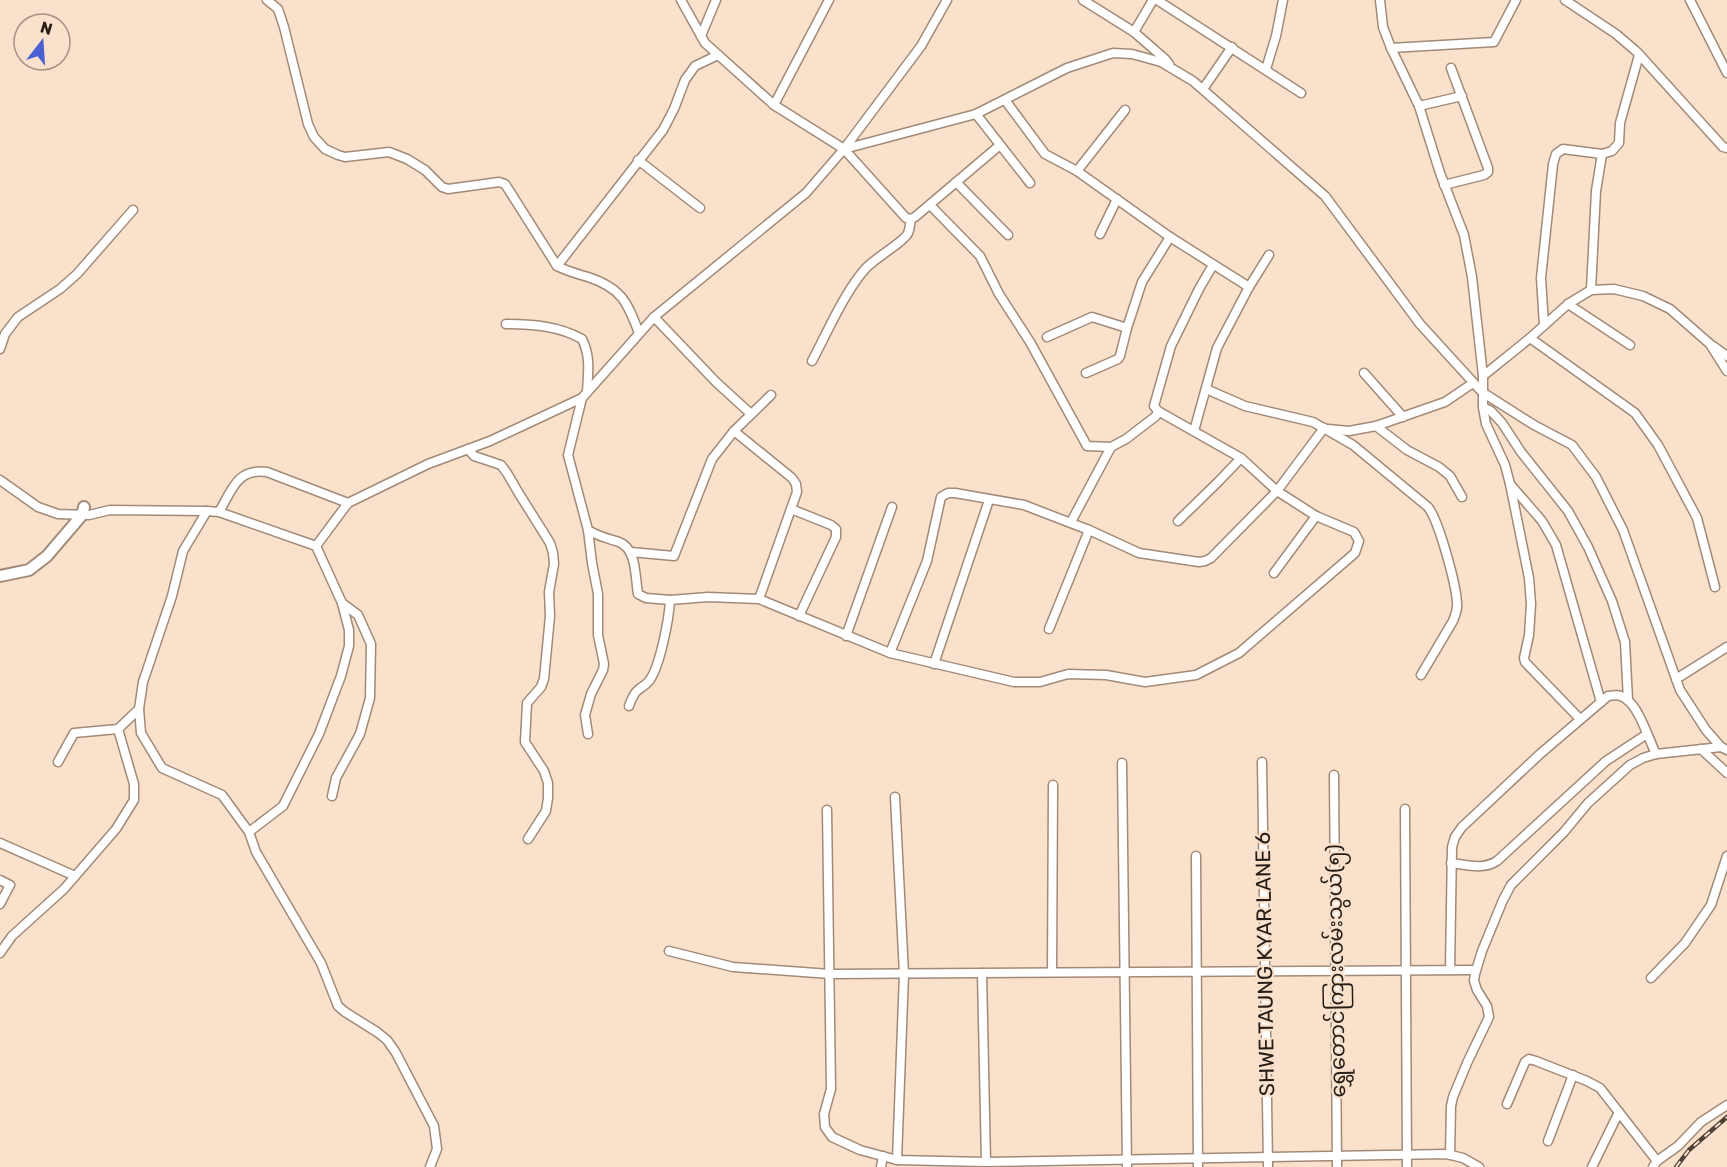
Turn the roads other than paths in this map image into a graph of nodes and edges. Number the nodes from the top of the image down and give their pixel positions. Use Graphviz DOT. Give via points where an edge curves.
graph roads {
  1 [pos="267,0"];
  2 [pos="681,0"];
  3 [pos="716,0"];
  4 [pos="829,0"];
  5 [pos="1083,0"];
  6 [pos="1152,0"];
  7 [pos="1157,0"];
  8 [pos="1283,0"];
  9 [pos="1380,0"];
  10 [pos="1516,0"];
  11 [pos="1565,0"];
  12 [pos="1690,0"];
  13 [pos="942,1"];
  14 [pos="1134,32"];
  15 [pos="701,36"];
  16 [pos="1232,47"];
  17 [pos="1391,48"];
  18 [pos="718,55"];
  19 [pos="1639,55"];
  20 [pos="1451,68"];
  21 [pos="1171,69"];
  22 [pos="1266,69"];
  23 [pos="1727,73"];
  24 [pos="1203,89"];
  25 [pos="1301,93"];
  26 [pos="1462,96"];
  27 [pos="1005,100"];
  28 [pos="774,105"];
  29 [pos="1419,106"];
  30 [pos="1125,110"];
  31 [pos="976,114"];
  32 [pos="1000,145"];
  33 [pos="1727,148"];
  34 [pos="844,149"];
  35 [pos="1602,154"];
  36 [pos="638,160"];
  37 [pos="1077,171"];
  38 [pos="956,182"];
  39 [pos="1030,183"];
  40 [pos="1444,185"];
  41 [pos="1117,199"];
  42 [pos="930,205"];
  43 [pos="700,208"];
  44 [pos="132,210"];
  45 [pos="911,219"];
  46 [pos="1100,234"];
  47 [pos="1008,235"];
  48 [pos="1170,237"];
  49 [pos="1269,255"];
  50 [pos="1213,265"];
  51 [pos="557,266"];
  52 [pos="1249,287"];
  53 [pos="1591,290"];
  54 [pos="1568,304"];
  55 [pos="654,317"];
  56 [pos="507,324"];
  57 [pos="1544,325"];
  58 [pos="1127,328"];
  59 [pos="639,333"];
  60 [pos="1047,337"];
  61 [pos="1530,338"];
  62 [pos="1710,344"];
  63 [pos="1630,345"];
  64 [pos="0,349"];
  65 [pos="1727,356"];
  66 [pos="812,361"];
  67 [pos="1727,371"];
  68 [pos="1086,373"];
  69 [pos="1364,373"];
  70 [pos="1483,376"];
  71 [pos="1473,383"];
  72 [pos="1206,389"];
  73 [pos="1482,392"];
  74 [pos="585,395"];
  75 [pos="771,395"];
  76 [pos="1483,407"];
  77 [pos="1158,411"];
  78 [pos="751,414"];
  79 [pos="1403,417"];
  80 [pos="1376,426"];
  81 [pos="1324,428"];
  82 [pos="734,431"];
  83 [pos="1194,431"];
  84 [pos="1111,447"];
  85 [pos="468,448"];
  86 [pos="1241,458"];
  87 [pos="0,480"];
  88 [pos="1510,484"];
  89 [pos="1277,491"];
  90 [pos="1462,496"];
  91 [pos="989,500"];
  92 [pos="348,503"];
  93 [pos="892,507"];
  94 [pos="791,509"];
  95 [pos="83,511"];
  96 [pos="207,511"];
  97 [pos="219,512"];
  98 [pos="1316,516"];
  99 [pos="1178,521"];
  100 [pos="1071,522"];
  101 [pos="588,530"];
  102 [pos="1089,530"];
  103 [pos="316,546"];
  104 [pos="631,552"];
  105 [pos="1274,573"];
  106 [pos="0,576"];
  107 [pos="1715,587"];
  108 [pos="759,599"];
  109 [pos="670,600"];
  110 [pos="342,603"];
  111 [pos="799,616"];
  112 [pos="1049,629"];
  113 [pos="846,636"];
  114 [pos="1727,647"];
  115 [pos="890,653"];
  116 [pos="934,664"];
  117 [pos="1421,675"];
  118 [pos="1676,679"];
  119 [pos="1628,700"];
  120 [pos="1601,702"];
  121 [pos="629,706"];
  122 [pos="139,709"];
  123 [pos="1580,719"];
  124 [pos="118,729"];
  125 [pos="588,734"];
  126 [pos="1647,734"];
  127 [pos="1724,748"];
  128 [pos="1701,749"];
  129 [pos="1656,754"];
  130 [pos="58,762"];
  131 [pos="1262,762"];
  132 [pos="1122,763"];
  133 [pos="1727,773"];
  134 [pos="1334,775"];
  135 [pos="1053,785"];
  136 [pos="332,796"];
  137 [pos="895,798"];
  138 [pos="1405,809"];
  139 [pos="827,810"];
  140 [pos="249,832"];
  141 [pos="528,839"];
  142 [pos="0,843"];
  143 [pos="1196,856"];
  144 [pos="1727,856"];
  145 [pos="1451,863"];
  146 [pos="75,876"];
  147 [pos="0,880"];
  148 [pos="0,904"];
  149 [pos="669,951"];
  150 [pos="0,953"];
  151 [pos="1336,970"];
  152 [pos="1407,970"];
  153 [pos="1450,970"];
  154 [pos="1476,970"];
  155 [pos="1196,971"];
  156 [pos="1265,971"];
  157 [pos="1053,972"];
  158 [pos="1124,972"];
  159 [pos="982,973"];
  160 [pos="830,974"];
  161 [pos="904,974"];
  162 [pos="1651,978"];
  163 [pos="1573,1076"];
  164 [pos="1507,1104"];
  165 [pos="1727,1106"];
  166 [pos="1619,1112"];
  167 [pos="1548,1141"];
  168 [pos="1407,1155"];
  169 [pos="1450,1155"];
  170 [pos="883,1156"];
  171 [pos="1337,1156"];
  172 [pos="897,1160"];
  173 [pos="986,1162"];
  174 [pos="1268,1162"];
  175 [pos="1127,1163"];
  176 [pos="1198,1163"];
  177 [pos="1055,1164"];
  178 [pos="1655,1164"];
  179 [pos="430,1167"];
  180 [pos="881,1167"];
  181 [pos="1338,1167"];
  182 [pos="1407,1167"];
  183 [pos="1479,1167"];
  184 [pos="1592,1167"];
  1 -- 51 [label="street" via="278,9 308,124 325,149 345,158 389,152 425,170 448,189 506,184"];
  2 -- 15 [label="street"];
  3 -- 15 [label="street"];
  4 -- 28 [label="street"];
  5 -- 14 [label="street"];
  6 -- 14 [label="street"];
  7 -- 16 [label="street"];
  8 -- 22 [label="street"];
  9 -- 17 [label="street" via="1383,27"];
  10 -- 17 [label="street" via="1494,42"];
  11 -- 19 [label="street" via="1616,34"];
  12 -- 23 [label="street"];
  13 -- 34 [label="street" via="921,46"];
  14 -- 21 [label="street"];
  15 -- 18 [label="street"];
  16 -- 22 [label="street"];
  16 -- 24 [label="street"];
  17 -- 29 [label="street"];
  18 -- 28 [label="street"];
  18 -- 36 [label="street" via="695,66 663,130"];
  19 -- 33 [label="street"];
  19 -- 35 [label="street" via="1620,123 1619,143"];
  20 -- 26 [label="street"];
  21 -- 24 [label="street"];
  21 -- 27 [label="street" via="1161,62 1113,52 1067,68"];
  22 -- 25 [label="street"];
  24 -- 71 [label="street" via="1325,196 1420,324"];
  26 -- 29 [label="street"];
  26 -- 40 [label="street" via="1488,172"];
  27 -- 31 [label="street"];
  27 -- 37 [label="street" via="1045,154"];
  28 -- 34 [label="street"];
  29 -- 40 [label="street"];
  30 -- 37 [label="street"];
  31 -- 32 [label="street"];
  31 -- 34 [label="street"];
  32 -- 38 [label="street"];
  32 -- 39 [label="street"];
  34 -- 45 [label="street"];
  34 -- 55 [label="street" via="806,193"];
  35 -- 53 [label="street"];
  35 -- 57 [label="street" via="1563,149 1553,164 1541,278"];
  36 -- 43 [label="street"];
  36 -- 51 [label="street"];
  37 -- 41 [label="street"];
  38 -- 42 [label="street"];
  38 -- 47 [label="street"];
  40 -- 70 [label="street" via="1464,235"];
  41 -- 46 [label="street"];
  41 -- 48 [label="street"];
  42 -- 45 [label="street"];
  42 -- 84 [label="street" via="980,256 1087,446"];
  44 -- 64 [label="street" via="60,289 18,316"];
  45 -- 66 [label="street" via="904,239 867,267 854,283"];
  48 -- 50 [label="street"];
  48 -- 58 [label="street" via="1142,282"];
  49 -- 52 [label="street"];
  50 -- 52 [label="street"];
  50 -- 77 [label="street" via="1171,346 1154,406"];
  51 -- 59 [label="street" via="612,287 631,311"];
  52 -- 72 [label="street" via="1217,348"];
  53 -- 54 [label="street"];
  53 -- 62 [label="street" via="1614,289 1643,296 1670,309"];
  54 -- 57 [label="street"];
  54 -- 63 [label="street"];
  55 -- 59 [label="street"];
  55 -- 78 [label="street"];
  56 -- 74 [label="street" via="534,324 582,339 589,364"];
  57 -- 61 [label="street"];
  58 -- 60 [label="street" via="1089,318"];
  58 -- 68 [label="street" via="1118,359"];
  59 -- 74 [label="street"];
  61 -- 70 [label="street"];
  61 -- 107 [label="street" via="1635,413 1658,445 1696,518"];
  62 -- 65 [label="street"];
  62 -- 67 [label="street"];
  69 -- 79 [label="street"];
  70 -- 73 [label="street"];
  71 -- 73 [label="street"];
  71 -- 79 [label="street" via="1445,402"];
  72 -- 81 [label="street" via="1245,406 1305,419"];
  72 -- 83 [label="street"];
  73 -- 76 [label="street"];
  73 -- 118 [label="street" via="1572,445 1596,477 1623,530"];
  74 -- 85 [label="street"];
  74 -- 101 [label="street" via="568,455"];
  75 -- 78 [label="street"];
  76 -- 88 [label="street"];
  76 -- 119 [label="street" via="1502,423 1568,511 1588,547 1625,642"];
  77 -- 83 [label="street"];
  77 -- 84 [label="street"];
  78 -- 82 [label="street"];
  79 -- 80 [label="street"];
  80 -- 81 [label="street" via="1349,431"];
  80 -- 90 [label="street" via="1407,450 1439,467 1450,476"];
  81 -- 89 [label="street"];
  81 -- 117 [label="street" via="1353,445 1433,512 1446,552 1457,612"];
  82 -- 94 [label="street" via="792,478 797,492"];
  82 -- 104 [label="street" via="712,459 674,556"];
  83 -- 86 [label="street"];
  84 -- 100 [label="street"];
  85 -- 92 [label="street"];
  85 -- 141 [label="street" via="474,456 501,465 553,553 544,679 527,703 524,733 525,742 544,771 548,798 546,811"];
  86 -- 89 [label="street"];
  86 -- 99 [label="street"];
  87 -- 95 [label="street" via="38,507 58,514"];
  88 -- 120 [label="street" via="1542,521 1556,545"];
  88 -- 123 [label="street" via="1529,579 1531,604 1525,662"];
  89 -- 98 [label="street"];
  89 -- 102 [label="street" via="1205,561 1139,553"];
  91 -- 100 [label="street" via="1024,506"];
  91 -- 115 [label="street" via="955,493 941,497 927,561"];
  91 -- 116 [label="street"];
  92 -- 97 [label="street" via="254,470 240,478"];
  92 -- 103 [label="street"];
  93 -- 113 [label="street"];
  94 -- 108 [label="street"];
  94 -- 111 [label="street" via="836,529 836,537"];
  95 -- 96 [label="street" via="89,515 110,510"];
  95 -- 106 [label="street" via="47,556 29,570"];
  96 -- 97 [label="street"];
  96 -- 122 [label="street" via="183,551 143,682"];
  97 -- 103 [label="street"];
  98 -- 105 [label="street"];
  98 -- 116 [label="street" via="1354,532 1359,542 1355,553 1239,653 1196,675 1145,682 1068,674 1040,682 1014,682"];
  100 -- 102 [label="street"];
  101 -- 104 [label="street" via="627,546"];
  101 -- 125 [label="street" via="604,664 585,715"];
  102 -- 112 [label="street"];
  103 -- 110 [label="street"];
  104 -- 109 [label="street" via="638,594"];
  108 -- 109 [label="street"];
  108 -- 111 [label="street"];
  109 -- 121 [label="street" via="656,667"];
  110 -- 136 [label="street" via="358,615 371,644 370,698 360,734 336,778"];
  110 -- 140 [label="street" via="350,646 319,734 283,806"];
  111 -- 113 [label="street"];
  113 -- 115 [label="street"];
  114 -- 118 [label="street"];
  115 -- 116 [label="street"];
  118 -- 127 [label="street" via="1706,730"];
  119 -- 120 [label="street" via="1615,695"];
  119 -- 126 [label="street"];
  120 -- 123 [label="street"];
  122 -- 124 [label="street"];
  122 -- 140 [label="street" via="141,733 162,768 222,795"];
  123 -- 145 [label="street" via="1462,827 1452,846"];
  124 -- 130 [label="street" via="74,733"];
  124 -- 146 [label="street" via="134,784 134,800 116,829"];
  126 -- 129 [label="street"];
  126 -- 145 [label="street" via="1606,761 1490,866"];
  127 -- 128 [label="street"];
  128 -- 129 [label="street"];
  128 -- 133 [label="street"];
  129 -- 154 [label="street" via="1630,765 1611,781 1511,885"];
  131 -- 156 [label="street, SHWE TAUNG KYAR LANE 6"];
  132 -- 158 [label="street"];
  134 -- 151 [label="street, ရွှေတောင်ကြားလမ်းသွယ်(၅)"];
  135 -- 157 [label="street"];
  137 -- 161 [label="street"];
  138 -- 152 [label="street"];
  139 -- 160 [label="street"];
  140 -- 179 [label="street" via="256,852 321,963 338,1006 387,1040 396,1053 434,1126 437,1149"];
  142 -- 146 [label="street"];
  143 -- 155 [label="street"];
  144 -- 162 [label="street" via="1711,905 1685,943"];
  145 -- 153 [label="street"];
  146 -- 150 [label="street" via="12,936"];
  147 -- 148 [label="street" via="10,885"];
  149 -- 160 [label="street" via="733,967"];
  151 -- 152 [label="street"];
  151 -- 156 [label="street"];
  151 -- 171 [label="street, ရွှေတောင်ကြားလမ်းသွယ်(၅)"];
  152 -- 153 [label="street"];
  152 -- 168 [label="street"];
  153 -- 154 [label="street"];
  154 -- 169 [label="street" via="1474,981 1489,1017 1453,1097"];
  155 -- 156 [label="street"];
  155 -- 158 [label="street"];
  155 -- 176 [label="street"];
  156 -- 174 [label="street, SHWE TAUNG KYAR LANE 6"];
  157 -- 158 [label="street"];
  157 -- 159 [label="street"];
  158 -- 175 [label="street"];
  159 -- 161 [label="street"];
  159 -- 173 [label="street"];
  160 -- 161 [label="street"];
  160 -- 170 [label="street" via="831,1089 824,1114 825,1127 831,1137"];
  161 -- 172 [label="street"];
  163 -- 164 [label="street" via="1529,1059"];
  163 -- 166 [label="street" via="1600,1088"];
  163 -- 167 [label="street"];
  165 -- 178 [label="street" via="1701,1122"];
  166 -- 178 [label="street"];
  166 -- 184 [label="street"];
  168 -- 169 [label="street"];
  168 -- 171 [label="street"];
  168 -- 182 [label="street"];
  169 -- 183 [label="street"];
  170 -- 172 [label="street"];
  170 -- 180 [label="street"];
  171 -- 174 [label="street"];
  171 -- 181 [label="street, ရွှေတောင်ကြားလမ်းသွယ်(၅)"];
  172 -- 173 [label="street"];
  173 -- 177 [label="street"];
  174 -- 176 [label="street"];
  175 -- 176 [label="street"];
  175 -- 177 [label="street"];
}
